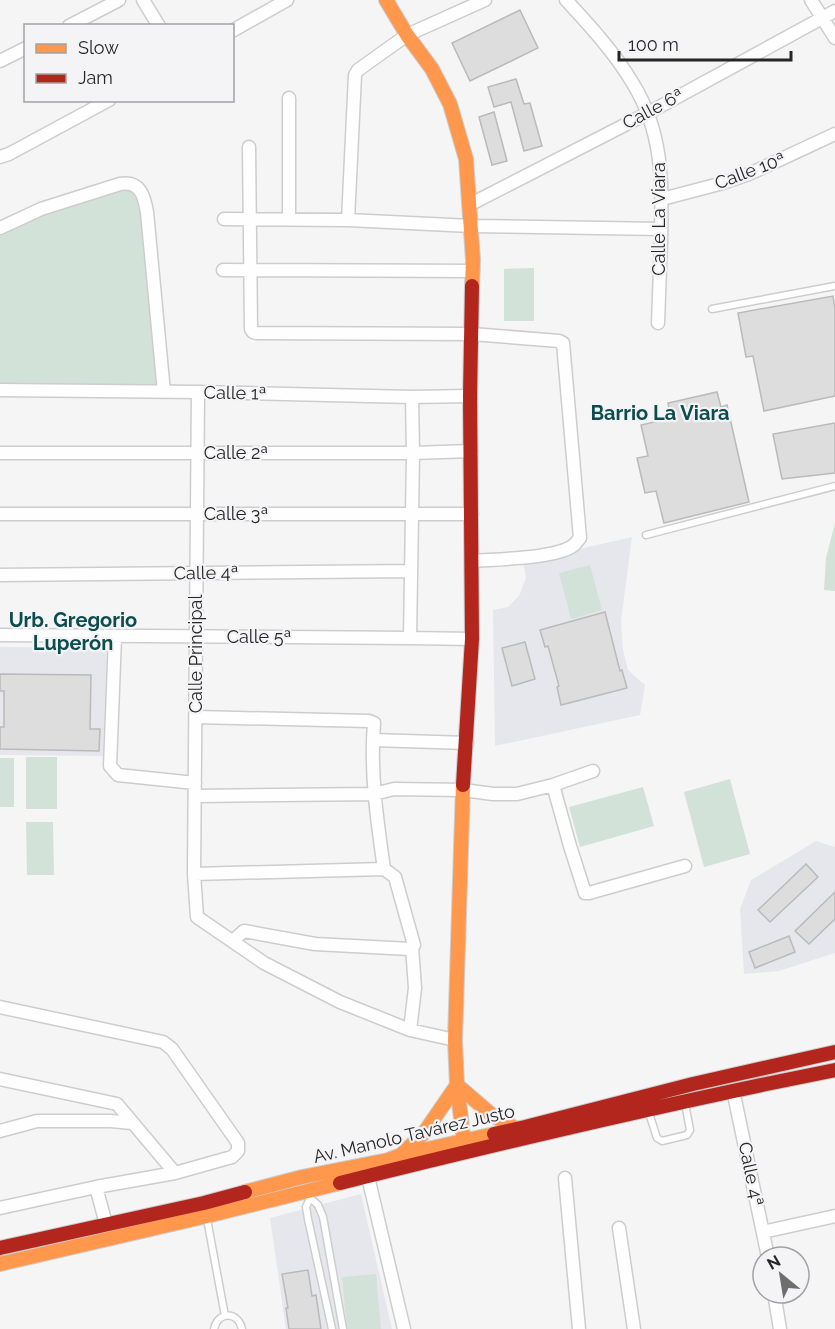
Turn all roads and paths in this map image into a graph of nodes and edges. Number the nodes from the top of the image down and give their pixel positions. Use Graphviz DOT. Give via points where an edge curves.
graph roads {
  1 [pos="118,0"];
  2 [pos="143,0"];
  3 [pos="287,0"];
  4 [pos="386,0"];
  5 [pos="485,0"];
  6 [pos="566,0"];
  7 [pos="811,0"];
  8 [pos="835,10"];
  9 [pos="822,18"];
  10 [pos="73,24"];
  11 [pos="158,24"];
  12 [pos="234,30"];
  13 [pos="407,35"];
  14 [pos="835,38"];
  15 [pos="24,49"];
  16 [pos="0,61"];
  17 [pos="289,98"];
  18 [pos="105,102"];
  19 [pos="648,112"];
  20 [pos="835,135"];
  21 [pos="249,147"];
  22 [pos="0,157"];
  23 [pos="662,199"];
  24 [pos="469,205"];
  25 [pos="249,218"];
  26 [pos="289,218"];
  27 [pos="224,219"];
  28 [pos="348,220"];
  29 [pos="471,225"];
  30 [pos="0,228"];
  31 [pos="661,229"];
  32 [pos="223,270"];
  33 [pos="250,270"];
  34 [pos="473,271"];
  35 [pos="835,286"];
  36 [pos="712,309"];
  37 [pos="658,323"];
  38 [pos="472,334"];
  39 [pos="0,390"];
  40 [pos="164,392"];
  41 [pos="198,392"];
  42 [pos="470,396"];
  43 [pos="412,397"];
  44 [pos="471,451"];
  45 [pos="0,453"];
  46 [pos="198,453"];
  47 [pos="413,453"];
  48 [pos="835,486"];
  49 [pos="0,514"];
  50 [pos="197,514"];
  51 [pos="412,514"];
  52 [pos="472,514"];
  53 [pos="646,535"];
  54 [pos="472,561"];
  55 [pos="411,572"];
  56 [pos="197,573"];
  57 [pos="0,575"];
  58 [pos="0,635"];
  59 [pos="196,636"];
  60 [pos="115,637"];
  61 [pos="410,638"];
  62 [pos="472,639"];
  63 [pos="196,717"];
  64 [pos="373,740"];
  65 [pos="466,743"];
  66 [pos="594,771"];
  67 [pos="195,783"];
  68 [pos="553,785"];
  69 [pos="464,790"];
  70 [pos="374,794"];
  71 [pos="195,796"];
  72 [pos="685,866"];
  73 [pos="384,869"];
  74 [pos="194,874"];
  75 [pos="234,942"];
  76 [pos="412,947"];
  77 [pos="0,1007"];
  78 [pos="410,1030"];
  79 [pos="455,1040"];
  80 [pos="835,1052"];
  81 [pos="835,1070"];
  82 [pos="0,1079"];
  83 [pos="457,1085"];
  84 [pos="733,1090"];
  85 [pos="685,1102"];
  86 [pos="648,1111"];
  87 [pos="132,1123"];
  88 [pos="514,1128"];
  89 [pos="0,1131"];
  90 [pos="464,1146"];
  91 [pos="401,1155"];
  92 [pos="175,1173"];
  93 [pos="302,1177"];
  94 [pos="368,1177"];
  95 [pos="565,1178"];
  96 [pos="96,1187"];
  97 [pos="309,1194"];
  98 [pos="0,1208"];
  99 [pos="207,1216"];
  100 [pos="835,1216"];
  101 [pos="106,1224"];
  102 [pos="619,1228"];
  103 [pos="763,1232"];
  104 [pos="766,1245"];
  105 [pos="0,1248"];
  106 [pos="331,1258"];
  107 [pos="317,1261"];
  108 [pos="0,1264"];
  109 [pos="776,1305"];
  110 [pos="225,1316"];
  111 [pos="214,1329"];
  112 [pos="242,1329"];
  113 [pos="332,1329"];
  114 [pos="343,1329"];
  115 [pos="404,1329"];
  116 [pos="579,1329"];
  117 [pos="634,1329"];
  118 [pos="780,1329"];
  1 -- 10 [label="street"];
  2 -- 11 [label="street"];
  3 -- 12 [label="street"];
  4 -- 13 [label="main road"];
  5 -- 13 [label="street"];
  6 -- 19 [label="street, Calle La Viara" via="611,50"];
  7 -- 9 [label="street"];
  8 -- 9 [label="street, Calle 6ª"];
  9 -- 14 [label="street"];
  9 -- 19 [label="street, Calle 6ª"];
  13 -- 24 [label="main road" via="432,69 450,104 466,159"];
  13 -- 28 [label="street" via="356,75"];
  15 -- 16 [label="street"];
  17 -- 26 [label="street"];
  18 -- 22 [label="street"];
  19 -- 23 [label="street, Calle La Viara" via="660,161"];
  19 -- 24 [label="street, Calle 6ª"];
  20 -- 23 [label="street, Calle 10ª" via="741,177"];
  21 -- 25 [label="street"];
  23 -- 31 [label="street, Calle La Viara"];
  24 -- 29 [label="main road"];
  25 -- 26 [label="street"];
  25 -- 27 [label="street"];
  25 -- 33 [label="street"];
  26 -- 28 [label="street"];
  28 -- 29 [label="street"];
  29 -- 31 [label="street"];
  29 -- 34 [label="main road"];
  30 -- 40 [label="street" via="41,209 110,187 130,184 138,189 147,212"];
  31 -- 37 [label="street, Calle La Viara"];
  32 -- 33 [label="street"];
  33 -- 34 [label="street"];
  33 -- 38 [label="street" via="253,332"];
  34 -- 38 [label="main road"];
  35 -- 36 [label="lane"];
  38 -- 42 [label="main road"];
  38 -- 54 [label="street" via="563,343 580,538 573,546 556,553"];
  39 -- 40 [label="street, Calle 1ª"];
  40 -- 41 [label="street, Calle 1ª"];
  41 -- 43 [label="street, Calle 1ª"];
  41 -- 46 [label="street, Calle Principal"];
  42 -- 43 [label="street, Calle 1ª"];
  42 -- 44 [label="main road"];
  43 -- 47 [label="street"];
  44 -- 47 [label="street, Calle 2ª"];
  44 -- 52 [label="main road"];
  45 -- 46 [label="street, Calle 2ª"];
  46 -- 47 [label="street, Calle 2ª"];
  46 -- 50 [label="street, Calle Principal"];
  47 -- 51 [label="street"];
  48 -- 53 [label="lane"];
  49 -- 50 [label="street, Calle 3ª"];
  50 -- 51 [label="street, Calle 3ª"];
  50 -- 56 [label="street, Calle Principal"];
  51 -- 52 [label="street, Calle 3ª"];
  51 -- 55 [label="street"];
  52 -- 54 [label="main road"];
  54 -- 62 [label="main road"];
  55 -- 56 [label="street, Calle 4ª"];
  55 -- 61 [label="street"];
  56 -- 57 [label="street, Calle 4ª"];
  56 -- 59 [label="street, Calle Principal"];
  58 -- 60 [label="street, Calle 5ª"];
  59 -- 60 [label="street, Calle 5ª"];
  59 -- 61 [label="street, Calle 5ª"];
  59 -- 63 [label="street, Calle Principal"];
  60 -- 67 [label="street" via="110,766 118,775"];
  61 -- 62 [label="street, Calle 5ª"];
  62 -- 65 [label="main road"];
  63 -- 64 [label="street" via="369,721 374,723"];
  63 -- 67 [label="street, Calle Principal"];
  64 -- 65 [label="street"];
  64 -- 70 [label="street"];
  65 -- 69 [label="main road"];
  66 -- 68 [label="street"];
  67 -- 71 [label="street, Calle Principal"];
  68 -- 69 [label="street" via="517,794"];
  68 -- 72 [label="street" via="585,893"];
  69 -- 70 [label="street" via="394,789"];
  69 -- 79 [label="main road"];
  70 -- 71 [label="street"];
  70 -- 73 [label="street"];
  71 -- 74 [label="street, Calle Principal"];
  73 -- 74 [label="street"];
  73 -- 76 [label="street" via="395,877"];
  74 -- 75 [label="street, Calle Principal" via="197,917"];
  75 -- 76 [label="street" via="244,932 315,944"];
  75 -- 78 [label="street" via="264,963 340,1002"];
  76 -- 78 [label="street" via="416,988"];
  77 -- 92 [label="street" via="163,1042 172,1049 238,1143 232,1157"];
  78 -- 79 [label="street"];
  79 -- 83 [label="main road"];
  80 -- 88 [label="main road, Av. Manolo Tavárez Justo"];
  81 -- 84 [label="main road, Av. Manolo Tavárez Justo"];
  82 -- 87 [label="street" via="117,1104"];
  83 -- 88 [label="main road"];
  83 -- 90 [label="main road"];
  83 -- 91 [label="main road" via="424,1133"];
  84 -- 85 [label="main road, Av. Manolo Tavárez Justo"];
  84 -- 103 [label="street, Calle 4ª"];
  85 -- 86 [label="main road, Av. Manolo Tavárez Justo"];
  85 -- 86 [label="lane" via="689,1133 679,1137 658,1140"];
  86 -- 90 [label="main road, Av. Manolo Tavárez Justo"];
  87 -- 89 [label="street" via="37,1121"];
  87 -- 92 [label="street"];
  88 -- 90 [label="main road, Av. Manolo Tavárez Justo"];
  90 -- 91 [label="main road, Av. Manolo Tavárez Justo"];
  90 -- 94 [label="main road, Av. Manolo Tavárez Justo"];
  91 -- 93 [label="main road, Av. Manolo Tavárez Justo"];
  92 -- 96 [label="street"];
  93 -- 97 [label="lane"];
  93 -- 101 [label="main road, Av. Manolo Tavárez Justo"];
  94 -- 97 [label="main road, Av. Manolo Tavárez Justo"];
  94 -- 115 [label="street"];
  95 -- 116 [label="street"];
  96 -- 98 [label="street"];
  96 -- 101 [label="street"];
  97 -- 99 [label="main road, Av. Manolo Tavárez Justo"];
  97 -- 106 [label="lane" via="323,1217"];
  97 -- 107 [label="lane" via="306,1207"];
  99 -- 108 [label="main road, Av. Manolo Tavárez Justo"];
  99 -- 110 [label="lane"];
  100 -- 103 [label="street"];
  101 -- 105 [label="main road, Av. Manolo Tavárez Justo"];
  102 -- 117 [label="street"];
  103 -- 104 [label="street, Calle 4ª"];
  106 -- 107 [label="lane"];
  106 -- 114 [label="lane"];
  107 -- 113 [label="lane"];
  109 -- 118 [label="street"];
  110 -- 111 [label="lane"];
  110 -- 112 [label="lane" via="236,1318"];
}
